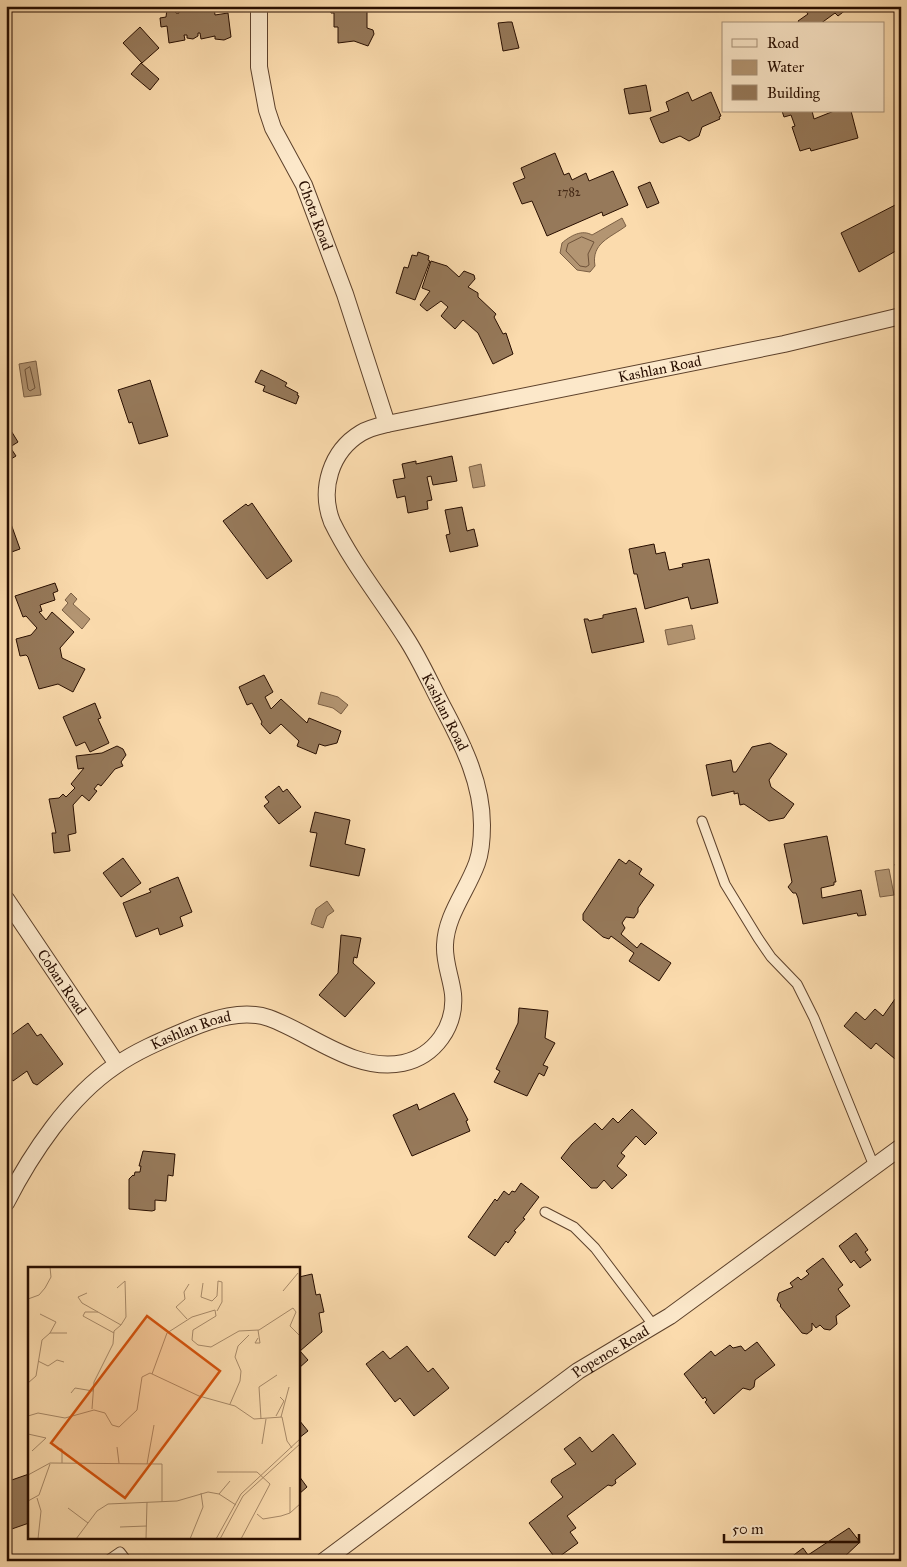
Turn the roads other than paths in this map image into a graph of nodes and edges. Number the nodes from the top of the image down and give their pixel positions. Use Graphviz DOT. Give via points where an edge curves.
graph roads {
  1 [pos="259,6"];
  2 [pos="901,316"];
  3 [pos="387,424"];
  4 [pos="702,821"];
  5 [pos="9,909"];
  6 [pos="117,1064"];
  7 [pos="901,1147"];
  8 [pos="874,1166"];
  9 [pos="6,1203"];
  10 [pos="545,1212"];
  11 [pos="654,1326"];
  12 [pos="106,1561"];
  13 [pos="126,1561"];
  14 [pos="324,1561"];
  1 -- 3 [label="street, Chota Road" via="259,67 267,110 273,128 304,185 345,294"];
  2 -- 3 [label="street, Kashlan Road" via="784,344"];
  3 -- 6 [label="street, Kashlan Road" via="363,432 337,456 327,483 327,510 338,535 408,641 462,744 480,797 482,828 477,862 452,915 445,943 453,995 449,1025 428,1052 403,1063 388,1064 373,1063 342,1053 266,1017 240,1014 195,1026 140,1050"];
  4 -- 8 [label="lane" via="725,884 771,957 797,984 814,1018"];
  5 -- 6 [label="street, Coban Road"];
  6 -- 9 [label="street, Kashlan Road" via="94,1082 59,1120 30,1159"];
  7 -- 8 [label="street, Popenoe Road"];
  8 -- 11 [label="street, Popenoe Road"];
  10 -- 11 [label="lane" via="574,1227 595,1248"];
  11 -- 14 [label="street, Popenoe Road" via="578,1371"];
  12 -- 13 [label="lane" via="120,1552"];
}
